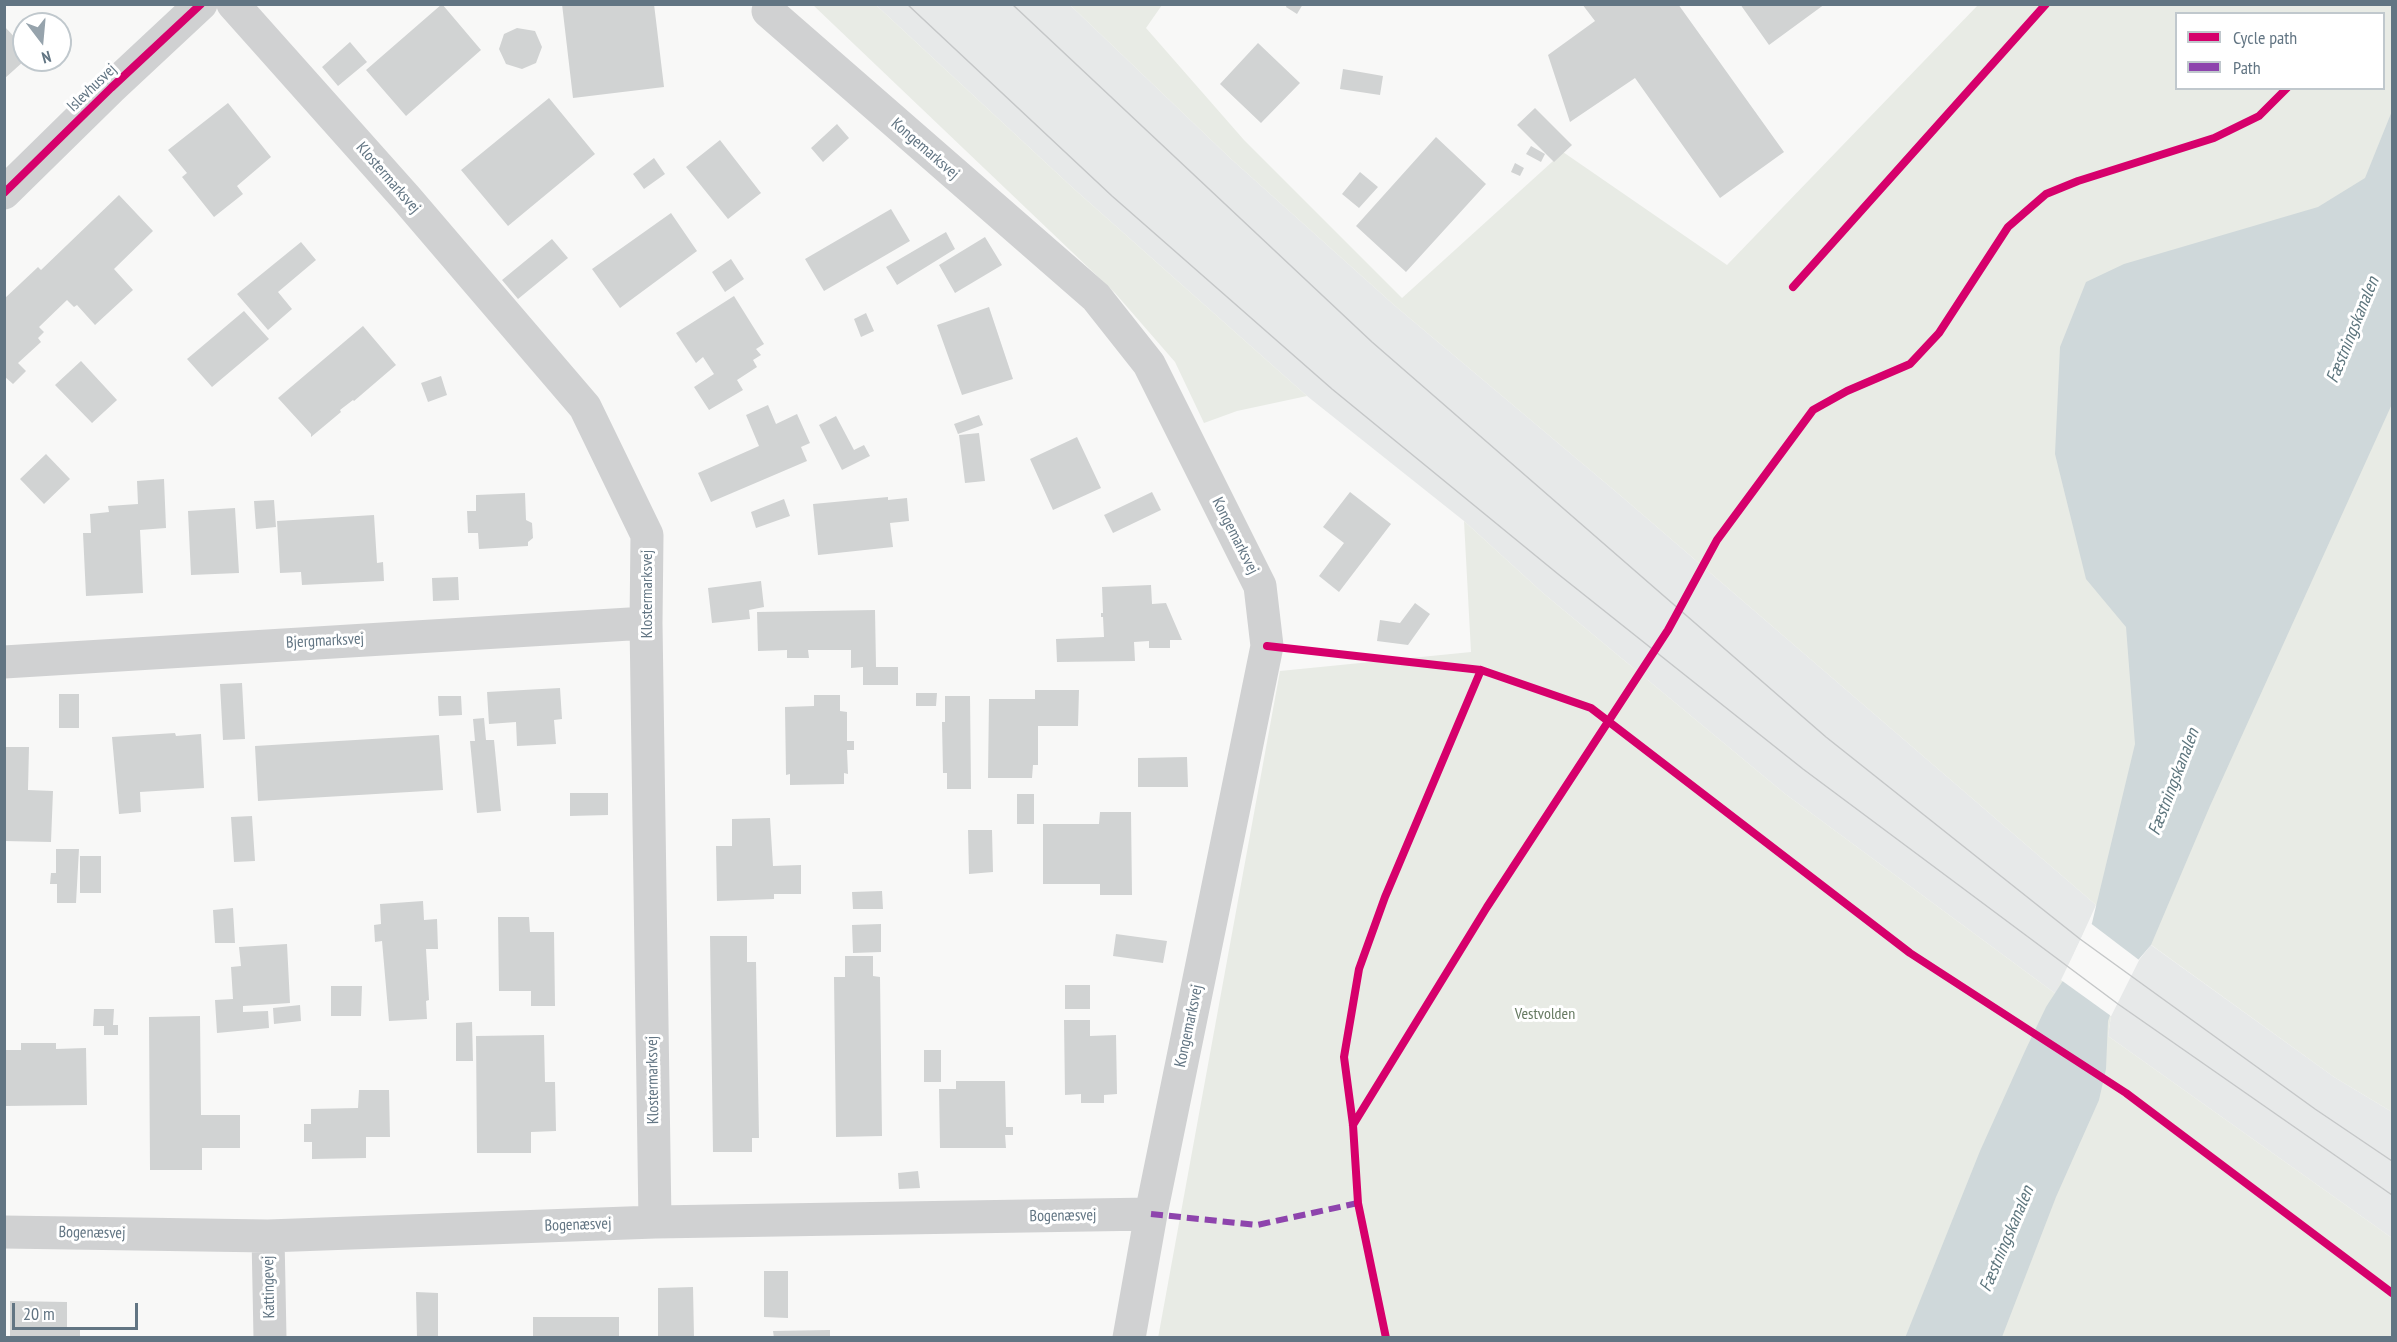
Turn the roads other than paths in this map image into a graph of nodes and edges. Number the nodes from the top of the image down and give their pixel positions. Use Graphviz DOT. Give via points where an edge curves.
graph roads {
  1 [pos="201,4"];
  2 [pos="233,4"];
  3 [pos="768,11"];
  4 [pos="4,193"];
  5 [pos="646,623"];
  6 [pos="4,662"];
  7 [pos="1151,1214"];
  8 [pos="655,1222"];
  9 [pos="4,1232"];
  10 [pos="268,1236"];
  11 [pos="270,1338"];
  12 [pos="1129,1338"];
  1 -- 4 [label="street, Islevhusvej"];
  2 -- 5 [label="street, Klostermarksvej" via="585,407 647,535"];
  3 -- 7 [label="street, Kongemarksvej" via="1096,297 1149,364 1260,586 1268,646"];
  5 -- 6 [label="street, Bjergmarksvej"];
  5 -- 8 [label="street, Klostermarksvej"];
  7 -- 8 [label="street, Bogenæsvej"];
  7 -- 12 [label="street, Kongemarksvej"];
  8 -- 10 [label="street, Bogenæsvej"];
  9 -- 10 [label="street, Bogenæsvej"];
  10 -- 11 [label="street, Kattingevej"];
}
